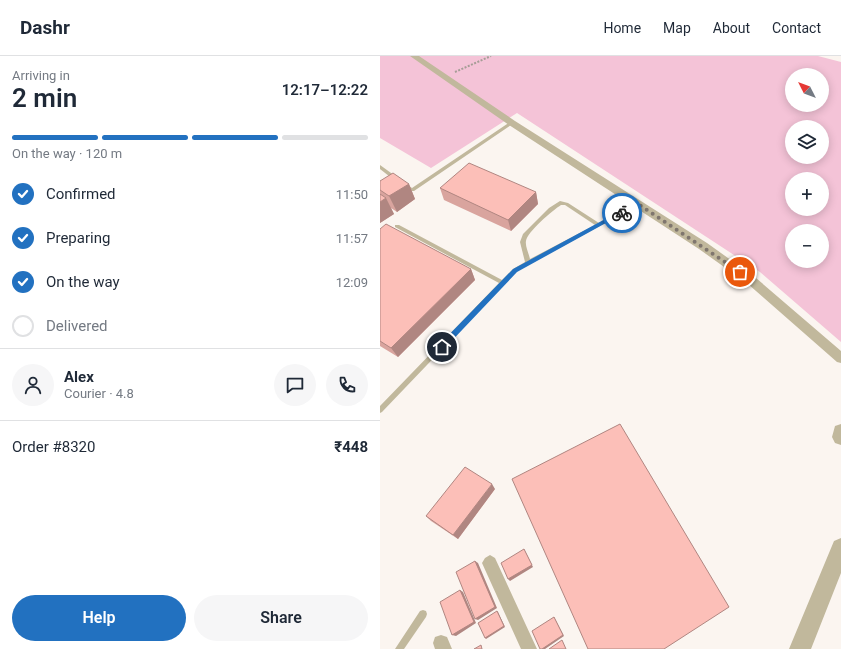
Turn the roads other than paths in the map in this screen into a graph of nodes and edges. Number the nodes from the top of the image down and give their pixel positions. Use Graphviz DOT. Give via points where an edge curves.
graph roads {
  1 [pos="414,56"];
  2 [pos="427,59"];
  3 [pos="512,123"];
  4 [pos="380,167"];
  5 [pos="397,180"];
  6 [pos="391,183"];
  7 [pos="638,204"];
  8 [pos="599,225"];
  9 [pos="397,226"];
  10 [pos="528,262"];
  11 [pos="504,283"];
  12 [pos="841,358"];
  13 [pos="380,410"];
  14 [pos="841,432"];
  15 [pos="841,438"];
  16 [pos="841,548"];
  17 [pos="490,563"];
  18 [pos="423,614"];
  19 [pos="399,649"];
  20 [pos="529,649"];
  21 [pos="800,649"];
  1 -- 2 [label="street"];
  2 -- 3 [label="street" via="444,76"];
  3 -- 5 [label="lane" via="412,190"];
  3 -- 7 [label="street"];
  4 -- 5 [label="lane"];
  5 -- 6 [label="lane"];
  7 -- 8 [label="lane"];
  7 -- 12 [label="street" via="752,281"];
  8 -- 10 [label="lane"];
  8 -- 10 [label="lane" via="566,204 560,204 551,209 525,235 523,242"];
  9 -- 11 [label="lane"];
  10 -- 11 [label="lane" via="515,270"];
  11 -- 13 [label="lane"];
  14 -- 15 [label="street"];
  16 -- 21 [label="street"];
  17 -- 20 [label="street"];
  18 -- 19 [label="lane"];
}
